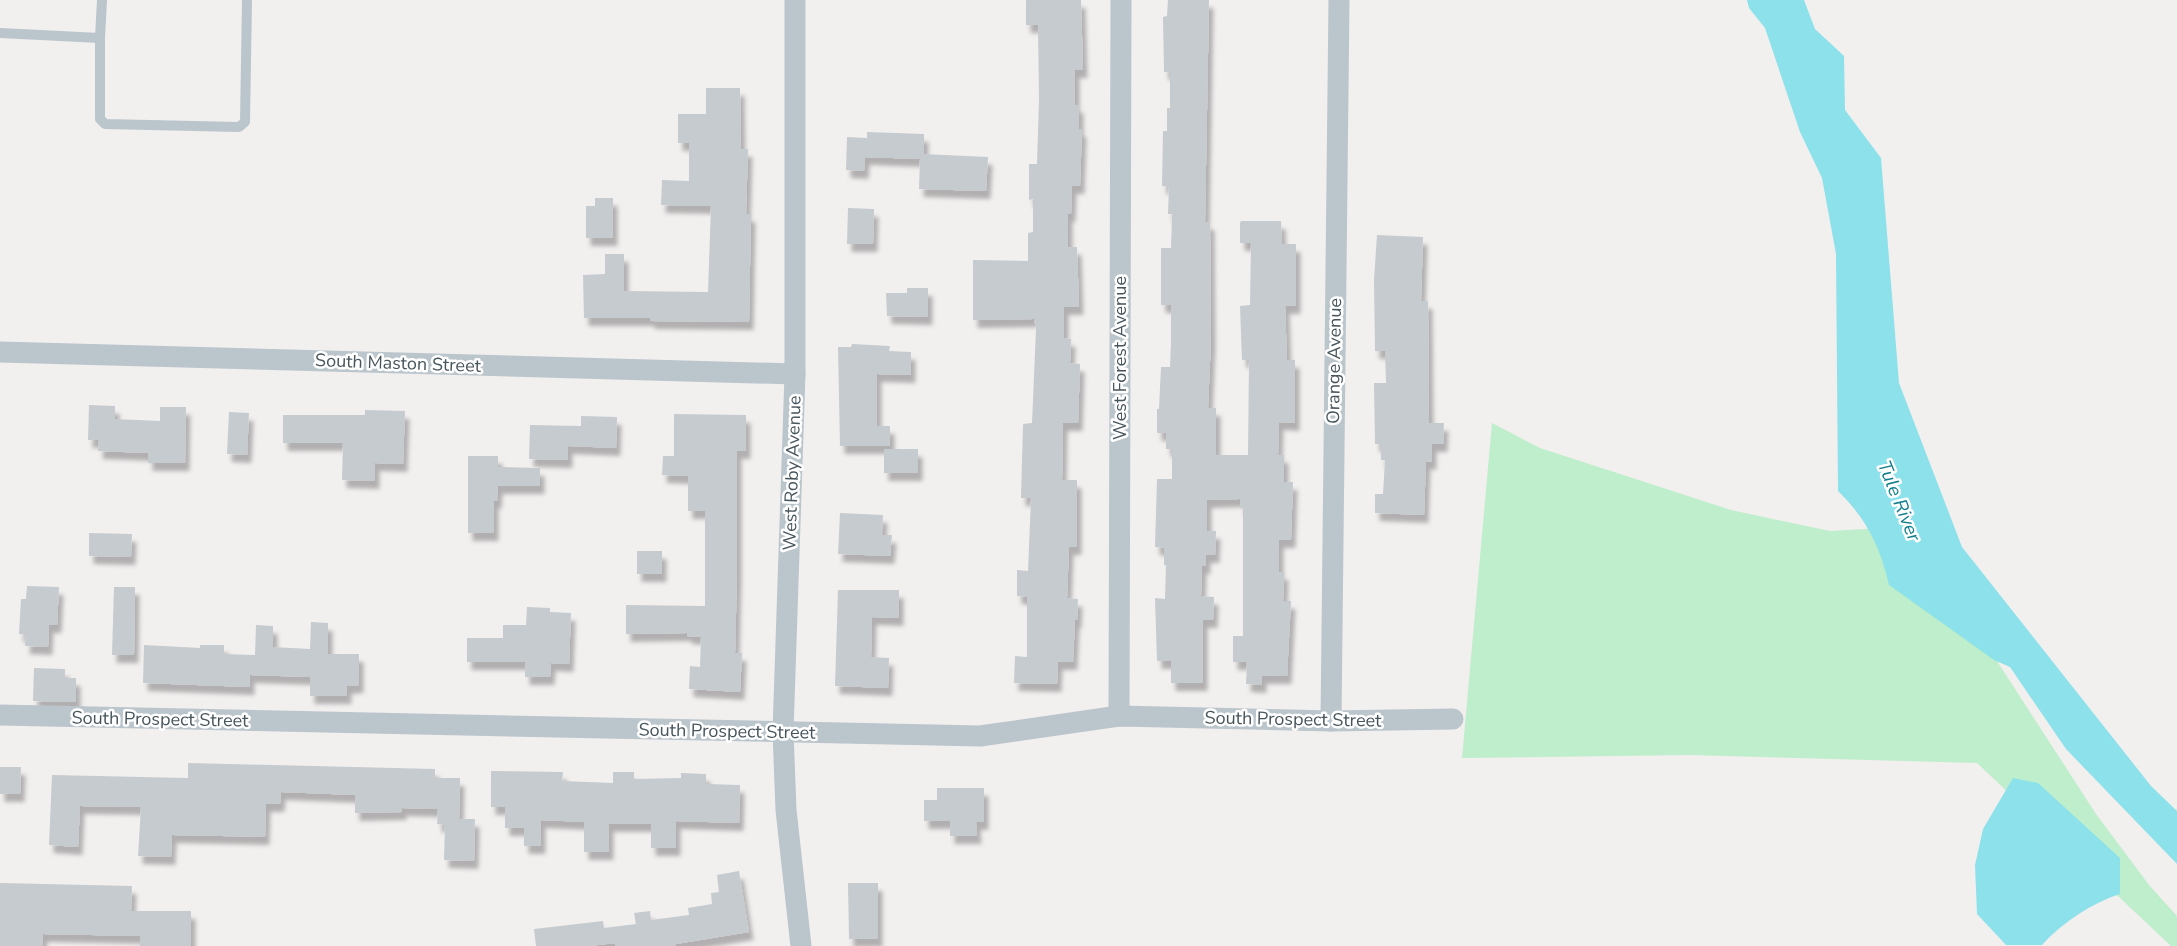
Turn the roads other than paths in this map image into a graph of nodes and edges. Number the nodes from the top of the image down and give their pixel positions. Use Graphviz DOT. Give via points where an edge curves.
graph roads {
  1 [pos="102,0"];
  2 [pos="247,0"];
  3 [pos="795,0"];
  4 [pos="1121,0"];
  5 [pos="1339,0"];
  6 [pos="0,33"];
  7 [pos="100,38"];
  8 [pos="0,352"];
  9 [pos="795,374"];
  10 [pos="0,715"];
  11 [pos="1119,716"];
  12 [pos="1453,719"];
  13 [pos="1331,721"];
  14 [pos="783,732"];
  15 [pos="801,946"];
  1 -- 7 [label="lane"];
  2 -- 7 [label="lane" via="245,122 239,127 106,124 100,119"];
  3 -- 9 [label="street, West Roby Avenue"];
  4 -- 11 [label="street, West Forest Avenue"];
  5 -- 13 [label="street, Orange Avenue"];
  6 -- 7 [label="lane"];
  8 -- 9 [label="street, South Maston Street"];
  9 -- 14 [label="street, West Roby Avenue"];
  10 -- 14 [label="street, South Prospect Street"];
  11 -- 13 [label="street, South Prospect Street"];
  11 -- 14 [label="street, South Prospect Street" via="980,736"];
  12 -- 13 [label="street, South Prospect Street"];
  14 -- 15 [label="street, West Roby Avenue" via="786,810"];
}
